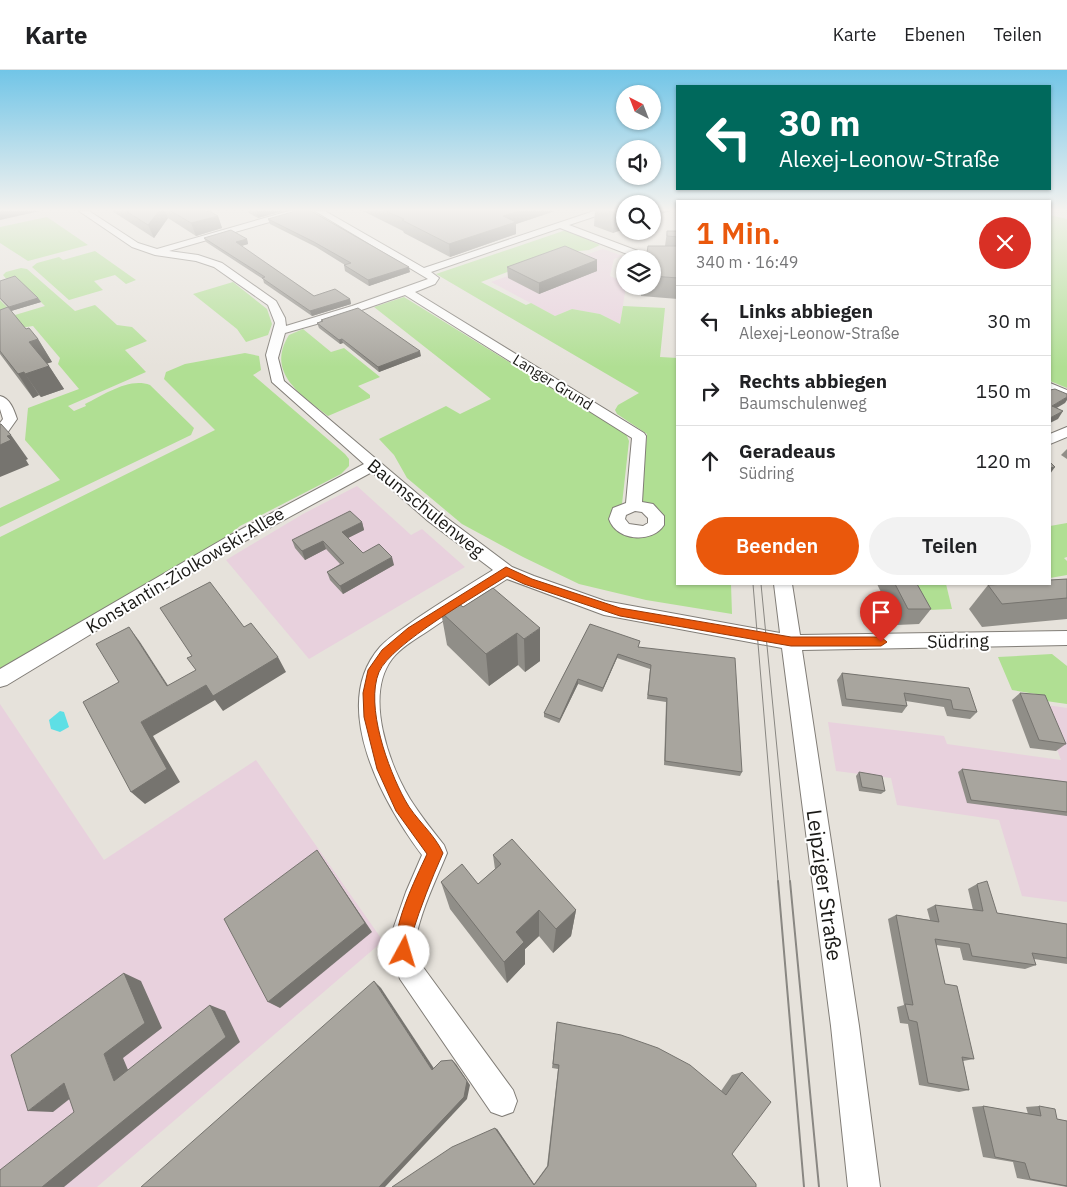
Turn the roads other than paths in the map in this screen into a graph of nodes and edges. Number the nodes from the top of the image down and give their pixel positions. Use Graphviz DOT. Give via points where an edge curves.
graph roads {
  1 [pos="213,263"];
  2 [pos="410,263"];
  3 [pos="447,263"];
  4 [pos="424,271"];
  5 [pos="406,291"];
  6 [pos="365,305"];
  7 [pos="280,331"];
  8 [pos="1051,387"];
  9 [pos="1067,395"];
  10 [pos="0,400"];
  11 [pos="1067,431"];
  12 [pos="0,432"];
  13 [pos="1051,439"];
  14 [pos="372,466"];
  15 [pos="634,506"];
  16 [pos="506,571"];
  17 [pos="783,585"];
  18 [pos="1066,640"];
  19 [pos="791,642"];
  20 [pos="0,679"];
  21 [pos="502,1101"];
  22 [pos="864,1187"];
  1 -- 7 [label="street, Baumschulenweg" via="272,303 281,321"];
  2 -- 4 [label="street"];
  3 -- 4 [label="street"];
  4 -- 5 [label="street" via="434,278 431,282"];
  5 -- 6 [label="street"];
  5 -- 15 [label="street, Langer Grund" via="639,436"];
  6 -- 7 [label="street"];
  7 -- 14 [label="street, Baumschulenweg" via="272,356 278,382"];
  8 -- 9 [label="street"];
  10 -- 12 [label="street" via="10,419"];
  11 -- 13 [label="street"];
  14 -- 16 [label="street, Baumschulenweg" via="434,518"];
  14 -- 20 [label="street, Konstantin-Ziolkowski-Allee" via="266,521"];
  16 -- 19 [label="street, Baumschulenweg" via="604,608"];
  16 -- 21 [label="street" via="412,632 386,653 374,670 369,693 370,717 384,769 401,806 435,853 403,938 409,970"];
  17 -- 19 [label="street, Leipziger Straße"];
  18 -- 19 [label="street, Südring"];
  19 -- 22 [label="street, Leipziger Straße" via="845,1026"];
}
